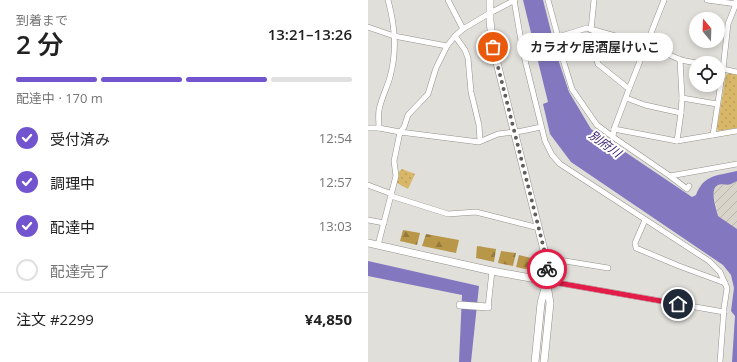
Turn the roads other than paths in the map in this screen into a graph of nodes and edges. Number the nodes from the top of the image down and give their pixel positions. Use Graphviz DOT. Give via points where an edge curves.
graph roads {
  1 [pos="388,0"];
  2 [pos="448,0"];
  3 [pos="490,0"];
  4 [pos="514,0"];
  5 [pos="548,0"];
  6 [pos="594,0"];
  7 [pos="664,0"];
  8 [pos="707,0"];
  9 [pos="736,3"];
  10 [pos="490,13"];
  11 [pos="368,27"];
  12 [pos="463,29"];
  13 [pos="593,30"];
  14 [pos="394,36"];
  15 [pos="456,36"];
  16 [pos="558,37"];
  17 [pos="647,45"];
  18 [pos="447,46"];
  19 [pos="723,56"];
  20 [pos="680,59"];
  21 [pos="689,61"];
  22 [pos="725,70"];
  23 [pos="737,72"];
  24 [pos="629,89"];
  25 [pos="718,92"];
  26 [pos="626,98"];
  27 [pos="682,98"];
  28 [pos="717,104"];
  29 [pos="681,113"];
  30 [pos="541,127"];
  31 [pos="368,128"];
  32 [pos="379,128"];
  33 [pos="614,129"];
  34 [pos="737,131"];
  35 [pos="400,132"];
  36 [pos="515,132"];
  37 [pos="713,135"];
  38 [pos="613,136"];
  39 [pos="480,141"];
  40 [pos="677,141"];
  41 [pos="737,164"];
  42 [pos="670,176"];
  43 [pos="368,185"];
  44 [pos="689,186"];
  45 [pos="391,195"];
  46 [pos="368,220"];
  47 [pos="645,220"];
  48 [pos="384,224"];
  49 [pos="539,228"];
  50 [pos="368,243"];
  51 [pos="378,245"];
  52 [pos="547,260"];
  53 [pos="608,268"];
  54 [pos="492,271"];
  55 [pos="547,281"];
  56 [pos="725,283"];
  57 [pos="460,305"];
  58 [pos="488,307"];
  59 [pos="724,312"];
  60 [pos="535,362"];
  61 [pos="544,362"];
  62 [pos="720,362"];
  1 -- 14 [label="street"];
  2 -- 12 [label="street"];
  3 -- 10 [label="street"];
  4 -- 10 [label="street"];
  4 -- 30 [label="street" via="523,52"];
  5 -- 16 [label="street"];
  6 -- 13 [label="street"];
  7 -- 17 [label="street"];
  8 -- 9 [label="street"];
  9 -- 19 [label="street" via="728,24"];
  10 -- 12 [label="street"];
  10 -- 36 [label="street" via="493,47"];
  11 -- 14 [label="street"];
  12 -- 15 [label="street"];
  13 -- 16 [label="street" via="587,28"];
  13 -- 17 [label="street"];
  13 -- 24 [label="street" via="594,51 598,64"];
  14 -- 18 [label="street"];
  14 -- 32 [label="street" via="390,76 379,109"];
  15 -- 18 [label="street"];
  15 -- 39 [label="street" via="468,58"];
  16 -- 38 [label="street" via="572,89 598,125"];
  17 -- 20 [label="street"];
  17 -- 24 [label="street"];
  18 -- 35 [label="street" via="436,68 428,94 408,115"];
  20 -- 21 [label="street"];
  20 -- 27 [label="street"];
  22 -- 23 [label="street"];
  24 -- 26 [label="street"];
  25 -- 28 [label="street"];
  26 -- 29 [label="street"];
  26 -- 33 [label="street"];
  27 -- 28 [label="street"];
  27 -- 29 [label="street"];
  28 -- 37 [label="street"];
  29 -- 40 [label="street"];
  30 -- 36 [label="street"];
  30 -- 47 [label="street" via="552,155 560,164"];
  31 -- 32 [label="street"];
  32 -- 35 [label="street"];
  33 -- 38 [label="street"];
  33 -- 40 [label="street"];
  34 -- 37 [label="street"];
  35 -- 39 [label="street"];
  35 -- 45 [label="street" via="394,161 396,176"];
  36 -- 39 [label="street" via="498,134"];
  36 -- 49 [label="street"];
  37 -- 40 [label="street"];
  38 -- 42 [label="street"];
  41 -- 42 [label="street"];
  42 -- 44 [label="street" via="687,189"];
  43 -- 45 [label="street"];
  45 -- 48 [label="street"];
  45 -- 49 [label="street" via="448,214 476,212"];
  46 -- 48 [label="street"];
  47 -- 56 [label="street" via="708,261 720,272"];
  47 -- 56 [label="street" via="635,243 636,248"];
  48 -- 51 [label="street"];
  49 -- 52 [label="street"];
  50 -- 51 [label="street"];
  51 -- 54 [label="street"];
  52 -- 53 [label="street"];
  52 -- 55 [label="street"];
  54 -- 55 [label="street"];
  54 -- 58 [label="street"];
  55 -- 59 [label="street"];
  55 -- 60 [label="street" via="541,303"];
  55 -- 61 [label="street" via="550,303"];
  56 -- 59 [label="street" via="728,288"];
  57 -- 58 [label="street"];
  59 -- 62 [label="street"];
}
